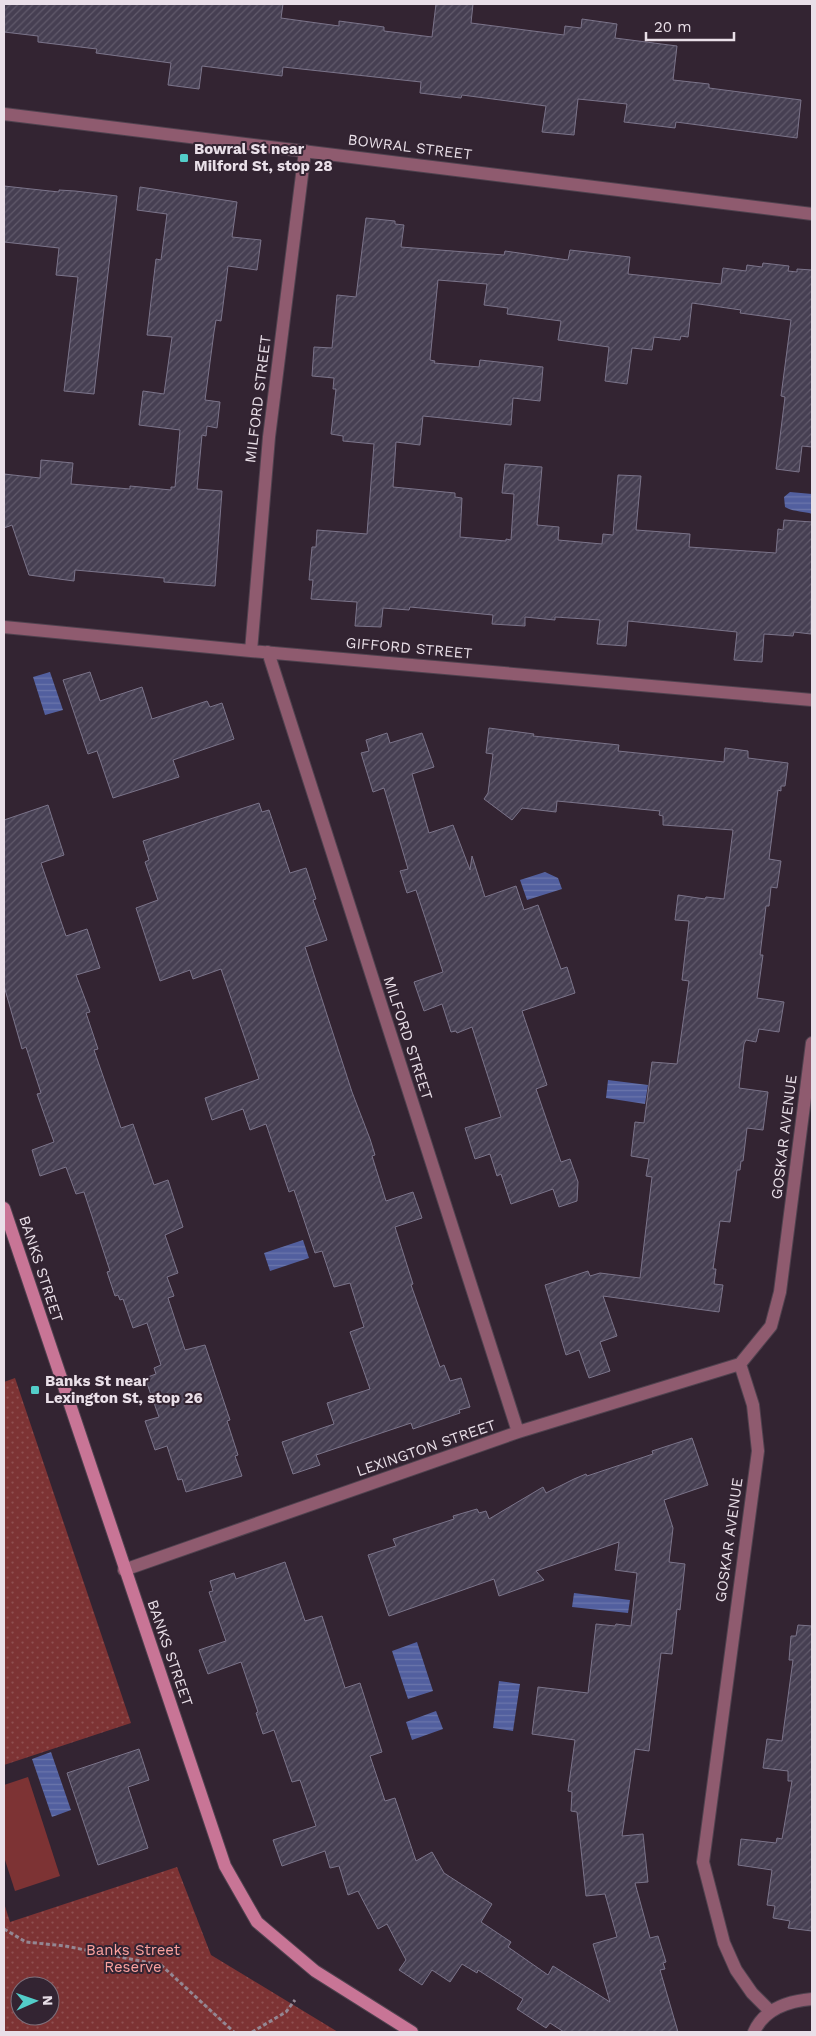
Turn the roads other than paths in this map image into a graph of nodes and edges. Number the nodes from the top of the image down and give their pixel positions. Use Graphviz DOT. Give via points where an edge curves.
graph roads {
  1 [pos="4,114"];
  2 [pos="305,151"];
  3 [pos="812,214"];
  4 [pos="4,627"];
  5 [pos="251,651"];
  6 [pos="268,652"];
  7 [pos="812,700"];
  8 [pos="812,1043"];
  9 [pos="4,1208"];
  10 [pos="740,1364"];
  11 [pos="518,1432"];
  12 [pos="124,1570"];
  13 [pos="812,1998"];
  14 [pos="770,2011"];
  15 [pos="412,2032"];
  16 [pos="754,2032"];
  1 -- 2 [label="street, BOWRAL STREET"];
  2 -- 3 [label="street, BOWRAL STREET"];
  2 -- 5 [label="street, MILFORD STREET" via="269,437"];
  4 -- 5 [label="street, GIFFORD STREET"];
  5 -- 6 [label="street, GIFFORD STREET"];
  6 -- 7 [label="street, GIFFORD STREET"];
  6 -- 11 [label="street, MILFORD STREET"];
  8 -- 10 [label="street, GOSKAR AVENUE" via="780,1292 771,1326"];
  9 -- 12 [label="main road, BANKS STREET"];
  10 -- 11 [label="street, LEXINGTON STREET"];
  10 -- 14 [label="street, GOSKAR AVENUE" via="753,1405 758,1451 703,1862 724,1943 736,1970"];
  11 -- 12 [label="street, LEXINGTON STREET"];
  12 -- 15 [label="main road, BANKS STREET" via="225,1866 257,1922 315,1971"];
  13 -- 14 [label="street"];
  14 -- 16 [label="street"];
}
